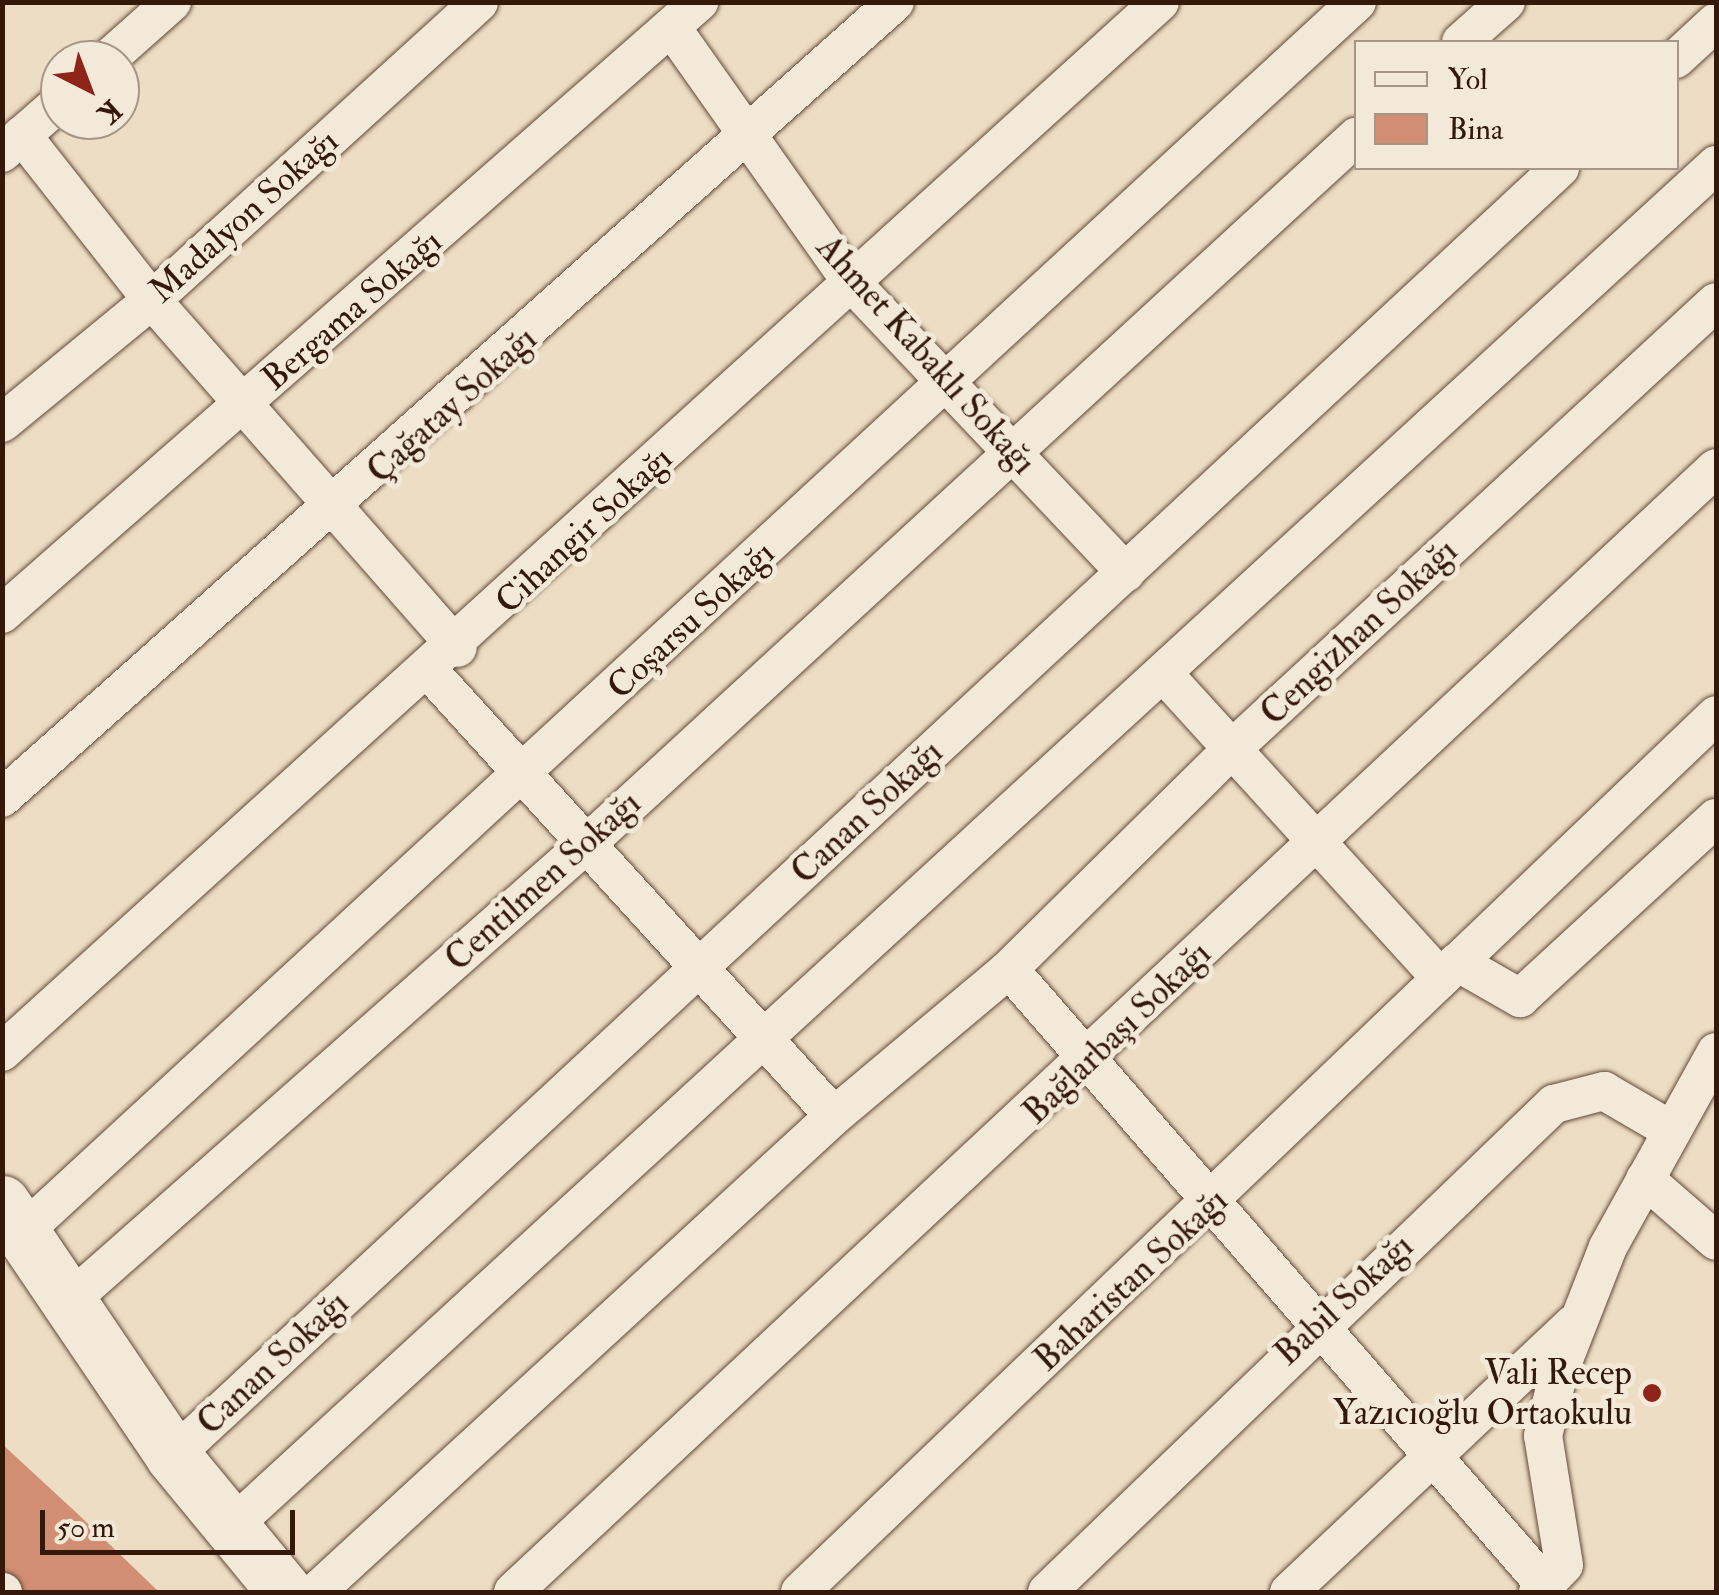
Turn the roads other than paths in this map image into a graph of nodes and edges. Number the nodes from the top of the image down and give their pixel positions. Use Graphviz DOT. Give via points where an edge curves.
graph roads {
  1 [pos="172,2"];
  2 [pos="479,2"];
  3 [pos="895,2"];
  4 [pos="1160,2"];
  5 [pos="1357,2"];
  6 [pos="1506,2"];
  7 [pos="685,15"];
  8 [pos="1716,22"];
  9 [pos="129,40"];
  10 [pos="1463,40"];
  11 [pos="1679,56"];
  12 [pos="40,120"];
  13 [pos="749,138"];
  14 [pos="1354,139"];
  15 [pos="12,144"];
  16 [pos="1716,165"];
  17 [pos="1558,170"];
  18 [pos="851,282"];
  19 [pos="152,300"];
  20 [pos="1716,302"];
  21 [pos="945,382"];
  22 [pos="244,406"];
  23 [pos="2,422"];
  24 [pos="1009,451"];
  25 [pos="1716,468"];
  26 [pos="336,510"];
  27 [pos="1126,573"];
  28 [pos="2,614"];
  29 [pos="444,660"];
  30 [pos="1162,673"];
  31 [pos="1716,715"];
  32 [pos="1233,748"];
  33 [pos="529,772"];
  34 [pos="2,798"];
  35 [pos="1716,818"];
  36 [pos="592,840"];
  37 [pos="1315,842"];
  38 [pos="704,964"];
  39 [pos="1009,969"];
  40 [pos="1449,970"];
  41 [pos="766,1037"];
  42 [pos="2,1052"];
  43 [pos="1716,1052"];
  44 [pos="1093,1059"];
  45 [pos="834,1116"];
  46 [pos="1671,1130"];
  47 [pos="1645,1178"];
  48 [pos="1212,1205"];
  49 [pos="12,1218"];
  50 [pos="1716,1242"];
  51 [pos="68,1302"];
  52 [pos="1581,1316"];
  53 [pos="1313,1327"];
  54 [pos="173,1456"];
  55 [pos="1430,1457"];
  56 [pos="232,1527"];
  57 [pos="1541,1589"];
  58 [pos="284,1592"];
  59 [pos="316,1592"];
  60 [pos="513,1592"];
  61 [pos="800,1592"];
  62 [pos="1047,1592"];
  63 [pos="1288,1592"];
  1 -- 9 [label="street"];
  2 -- 19 [label="street, Madalyon Sokağı"];
  3 -- 13 [label="street, Çağatay Sokağı"];
  4 -- 18 [label="street, Cihangir Sokağı"];
  5 -- 21 [label="street, Coşarsu Sokağı"];
  6 -- 10 [label="street"];
  7 -- 13 [label="street, Ahmet Kabaklı Sokağı"];
  7 -- 22 [label="street, Bergama Sokağı"];
  8 -- 11 [label="street"];
  12 -- 15 [label="street"];
  13 -- 18 [label="street, Ahmet Kabaklı Sokağı"];
  13 -- 26 [label="street, Çağatay Sokağı"];
  14 -- 24 [label="street, Centilmen Sokağı"];
  15 -- 19 [label="street"];
  16 -- 30 [label="street"];
  17 -- 27 [label="street, Canan Sokağı"];
  18 -- 21 [label="street, Ahmet Kabaklı Sokağı"];
  18 -- 29 [label="street, Cihangir Sokağı"];
  19 -- 22 [label="street"];
  19 -- 23 [label="street, Madalyon Sokağı"];
  20 -- 32 [label="street, Cengizhan Sokağı"];
  21 -- 24 [label="street, Ahmet Kabaklı Sokağı"];
  21 -- 33 [label="street, Coşarsu Sokağı"];
  22 -- 26 [label="street"];
  22 -- 28 [label="street, Bergama Sokağı"];
  24 -- 27 [label="street, Ahmet Kabaklı Sokağı"];
  24 -- 36 [label="street, Centilmen Sokağı"];
  25 -- 37 [label="street, Bağlarbaşı Sokağı"];
  26 -- 29 [label="street"];
  26 -- 34 [label="street, Çağatay Sokağı"];
  27 -- 38 [label="street, Canan Sokağı"];
  29 -- 33 [label="street"];
  29 -- 42 [label="street, Cihangir Sokağı"];
  30 -- 32 [label="street"];
  30 -- 41 [label="street"];
  31 -- 40 [label="street, Baharistan Sokağı"];
  32 -- 37 [label="street"];
  32 -- 39 [label="street, Cengizhan Sokağı"];
  33 -- 36 [label="street"];
  33 -- 49 [label="street, Coşarsu Sokağı"];
  35 -- 40 [label="street" via="1520,998"];
  36 -- 38 [label="street"];
  36 -- 51 [label="street, Centilmen Sokağı"];
  37 -- 40 [label="street"];
  37 -- 44 [label="street, Bağlarbaşı Sokağı"];
  38 -- 41 [label="street"];
  38 -- 54 [label="street, Canan Sokağı"];
  39 -- 44 [label="street"];
  39 -- 45 [label="street, Cengizhan Sokağı"];
  40 -- 48 [label="street, Baharistan Sokağı"];
  41 -- 45 [label="street"];
  41 -- 56 [label="street"];
  43 -- 46 [label="street"];
  44 -- 48 [label="street"];
  44 -- 60 [label="street, Bağlarbaşı Sokağı"];
  45 -- 59 [label="street, Cengizhan Sokağı"];
  46 -- 47 [label="street"];
  46 -- 53 [label="street, Babil Sokağı" via="1604,1090 1554,1104"];
  47 -- 50 [label="street"];
  47 -- 52 [label="street"];
  48 -- 53 [label="street"];
  48 -- 61 [label="street, Baharistan Sokağı"];
  49 -- 51 [label="street"];
  51 -- 54 [label="street"];
  52 -- 55 [label="street"];
  52 -- 57 [label="street" via="1543,1436 1564,1565"];
  53 -- 55 [label="street"];
  53 -- 62 [label="street, Babil Sokağı"];
  54 -- 56 [label="street"];
  55 -- 57 [label="street"];
  55 -- 63 [label="street"];
  56 -- 58 [label="street"];
}
